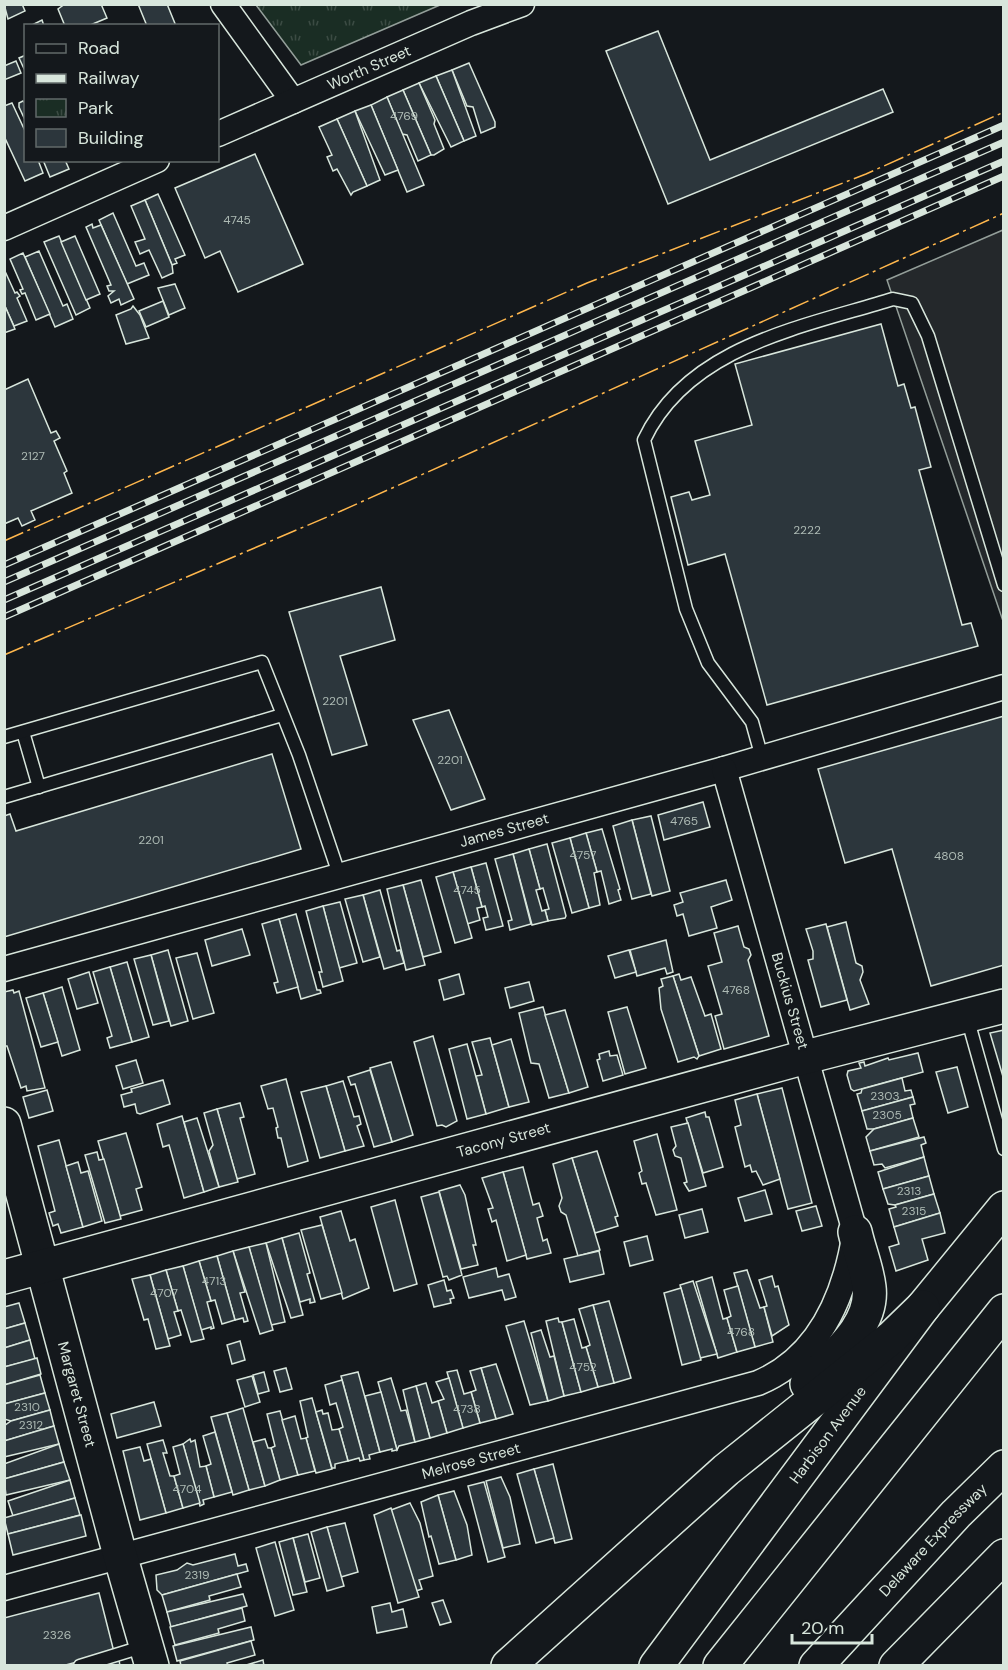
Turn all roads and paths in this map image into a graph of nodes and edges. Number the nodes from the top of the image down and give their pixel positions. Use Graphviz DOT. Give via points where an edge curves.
graph roads {
  1 [pos="223,4"];
  2 [pos="522,4"];
  3 [pos="293,101"];
  4 [pos="219,134"];
  5 [pos="153,162"];
  6 [pos="4,228"];
  7 [pos="1004,585"];
  8 [pos="1004,687"];
  9 [pos="282,715"];
  10 [pos="22,732"];
  11 [pos="4,737"];
  12 [pos="762,758"];
  13 [pos="724,769"];
  14 [pos="39,787"];
  15 [pos="4,797"];
  16 [pos="340,877"];
  17 [pos="4,969"];
  18 [pos="1004,1006"];
  19 [pos="967,1016"];
  20 [pos="806,1057"];
  21 [pos="4,1124"];
  22 [pos="1004,1149"];
  23 [pos="1004,1208"];
  24 [pos="855,1232"];
  25 [pos="44,1266"];
  26 [pos="4,1277"];
  27 [pos="923,1307"];
  28 [pos="1004,1311"];
  29 [pos="1004,1467"];
  30 [pos="726,1470"];
  31 [pos="120,1555"];
  32 [pos="1004,1556"];
  33 [pos="4,1588"];
  34 [pos="150,1656"];
  35 [pos="80,1665"];
  36 [pos="508,1665"];
  37 [pos="656,1665"];
  38 [pos="720,1665"];
  39 [pos="816,1665"];
  40 [pos="896,1665"];
  1 -- 3 [label="street"];
  2 -- 3 [label="street, Worth Street"];
  3 -- 4 [label="street, Worth Street"];
  5 -- 6 [label="street"];
  7 -- 12 [label="lane" via="928,336 912,303 893,299 779,335 726,356 698,374 655,416 644,440 687,609 708,663 752,722"];
  8 -- 12 [label="street, James Street"];
  9 -- 10 [label="lane" via="262,662"];
  9 -- 14 [label="lane"];
  9 -- 16 [label="lane"];
  10 -- 11 [label="lane"];
  10 -- 14 [label="lane"];
  12 -- 13 [label="street, James Street"];
  13 -- 16 [label="street, James Street"];
  13 -- 20 [label="street, Buckius Street"];
  14 -- 15 [label="lane"];
  16 -- 17 [label="street, James Street"];
  18 -- 19 [label="main road, Tacony Street"];
  19 -- 20 [label="main road, Tacony Street"];
  19 -- 22 [label="lane"];
  20 -- 24 [label="street, Buckius Street"];
  20 -- 25 [label="main road, Tacony Street"];
  21 -- 25 [label="main road, Margaret Street"];
  23 -- 27 [label="main road, Harbison Avenue"];
  24 -- 30 [label="main road" via="870,1288 858,1329"];
  24 -- 31 [label="street, Melrose Street" via="849,1270 830,1313 804,1351 782,1373 758,1383"];
  25 -- 26 [label="main road, Tacony Street"];
  25 -- 31 [label="main road, Margaret Street"];
  27 -- 30 [label="main road" via="891,1338"];
  27 -- 37 [label="main road, Harbison Avenue"];
  28 -- 38 [label="main road"];
  29 -- 39 [label="main road, Delaware Expressway"];
  30 -- 36 [label="main road"];
  31 -- 33 [label="street, Melrose Street"];
  31 -- 34 [label="main road, Margaret Street"];
  32 -- 40 [label="main road"];
  34 -- 35 [label="lane"];
}
